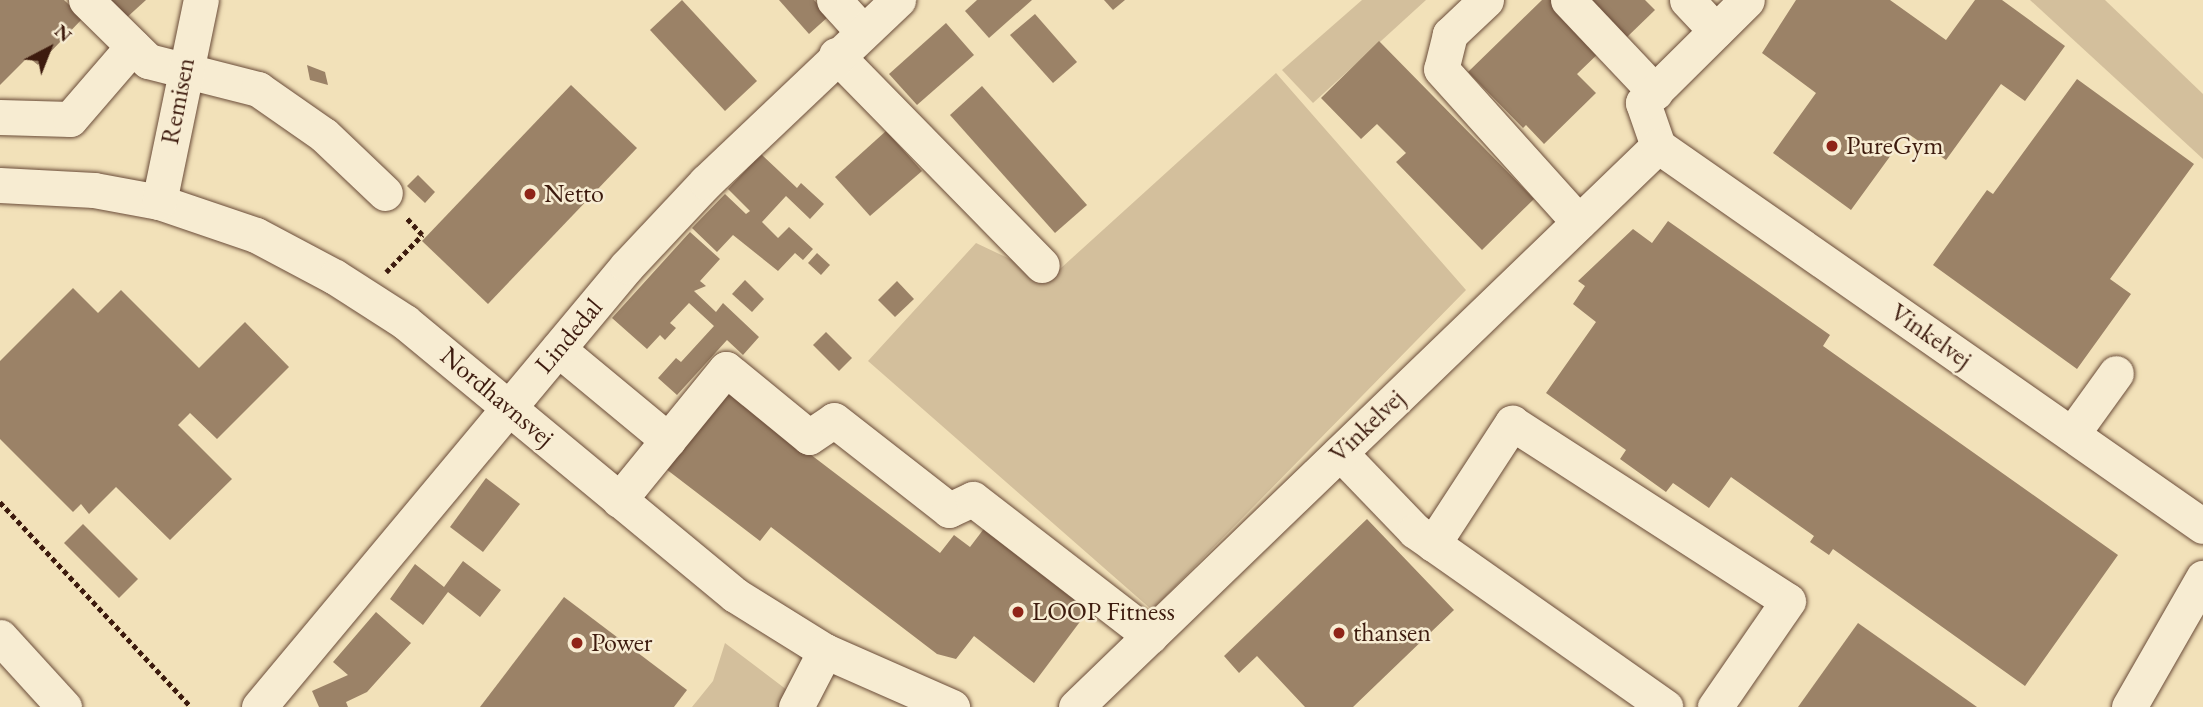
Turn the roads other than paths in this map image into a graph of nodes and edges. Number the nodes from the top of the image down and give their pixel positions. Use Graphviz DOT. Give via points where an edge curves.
graph roads {
  1 [pos="86,0"];
  2 [pos="201,0"];
  3 [pos="834,0"];
  4 [pos="898,0"];
  5 [pos="1486,0"];
  6 [pos="1568,0"];
  7 [pos="1687,0"];
  8 [pos="1747,0"];
  9 [pos="1716,31"];
  10 [pos="863,32"];
  11 [pos="133,47"];
  12 [pos="836,55"];
  13 [pos="182,72"];
  14 [pos="1655,92"];
  15 [pos="0,117"];
  16 [pos="1658,146"];
  17 [pos="0,185"];
  18 [pos="385,193"];
  19 [pos="159,202"];
  20 [pos="1579,222"];
  21 [pos="1042,265"];
  22 [pos="558,349"];
  23 [pos="2116,373"];
  24 [pos="510,407"];
  25 [pos="2072,434"];
  26 [pos="668,440"];
  27 [pos="1340,453"];
  28 [pos="619,500"];
  29 [pos="2203,526"];
  30 [pos="1433,544"];
  31 [pos="2203,578"];
  32 [pos="1150,636"];
  33 [pos="0,637"];
  34 [pos="824,651"];
  35 [pos="64,707"];
  36 [pos="259,707"];
  37 [pos="796,707"];
  38 [pos="952,707"];
  39 [pos="1076,707"];
  40 [pos="1665,707"];
  41 [pos="1715,707"];
  42 [pos="2129,707"];
  1 -- 11 [label="street"];
  2 -- 13 [label="street, Remisen"];
  3 -- 10 [label="street"];
  4 -- 10 [label="street, Lindedal"];
  5 -- 20 [label="street" via="1450,34 1441,69"];
  6 -- 14 [label="street"];
  7 -- 9 [label="street"];
  8 -- 9 [label="street"];
  9 -- 14 [label="street"];
  10 -- 12 [label="street, Lindedal"];
  11 -- 13 [label="street" via="148,61"];
  11 -- 15 [label="street" via="70,119"];
  12 -- 21 [label="street"];
  12 -- 22 [label="street, Lindedal" via="706,182"];
  13 -- 18 [label="street" via="258,89 324,135"];
  13 -- 19 [label="street, Remisen"];
  14 -- 16 [label="street" via="1643,103"];
  16 -- 20 [label="street, Vinkelvej"];
  16 -- 25 [label="street, Vinkelvej"];
  17 -- 19 [label="street, Nordhavnsvej" via="94,190"];
  19 -- 24 [label="street, Nordhavnsvej" via="256,235 364,295 405,322"];
  20 -- 27 [label="street, Vinkelvej"];
  22 -- 24 [label="street, Lindedal"];
  22 -- 26 [label="street"];
  23 -- 25 [label="street"];
  24 -- 28 [label="street, Nordhavnsvej"];
  24 -- 36 [label="street, Lindedal"];
  25 -- 29 [label="street, Vinkelvej"];
  26 -- 28 [label="street"];
  26 -- 32 [label="street" via="726,369 809,437 834,420 949,510 973,499"];
  27 -- 30 [label="street"];
  27 -- 32 [label="street, Vinkelvej"];
  28 -- 34 [label="street, Nordhavnsvej" via="735,595"];
  30 -- 40 [label="street"];
  30 -- 41 [label="street" via="1513,423 1788,601"];
  31 -- 42 [label="street"];
  32 -- 39 [label="street, Vinkelvej"];
  33 -- 35 [label="street"];
  34 -- 37 [label="street"];
  34 -- 38 [label="street, Nordhavnsvej"];
}
